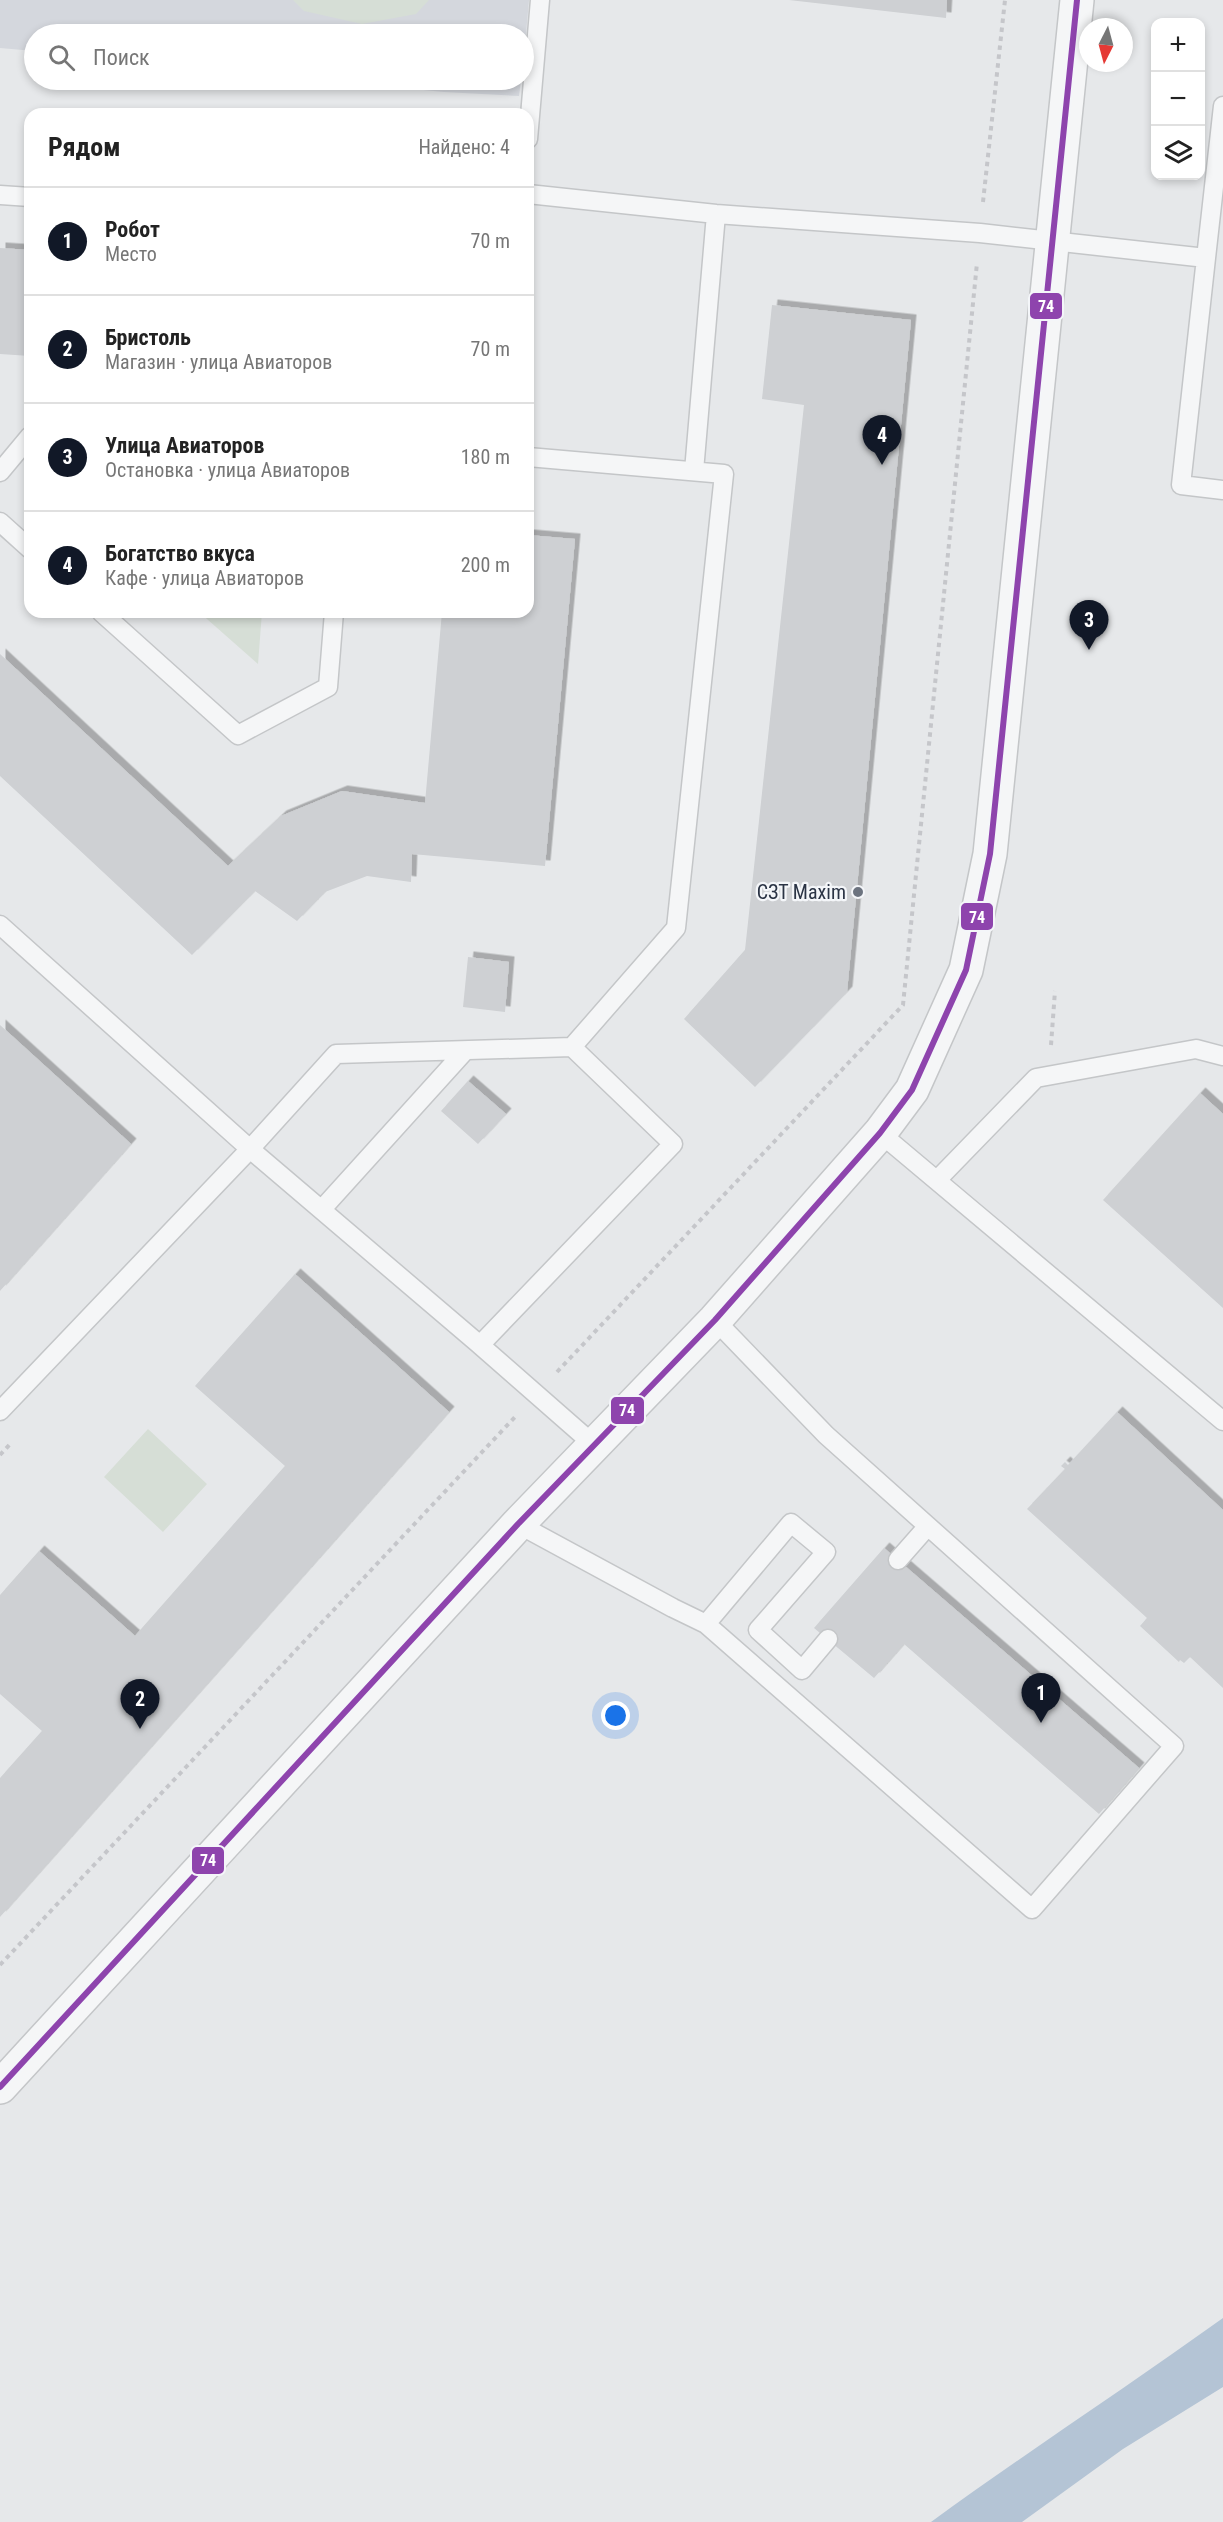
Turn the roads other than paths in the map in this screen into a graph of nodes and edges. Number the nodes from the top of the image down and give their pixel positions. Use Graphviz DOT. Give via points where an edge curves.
graph roads {
  1 [pos="540,0"];
  2 [pos="1077,0"];
  3 [pos="534,70"];
  4 [pos="532,90"];
  5 [pos="1223,106"];
  6 [pos="531,108"];
  7 [pos="0,195"];
  8 [pos="534,195"];
  9 [pos="24,197"];
  10 [pos="716,214"];
  11 [pos="1051,241"];
  12 [pos="1206,258"];
  13 [pos="24,443"];
  14 [pos="534,458"];
  15 [pos="694,471"];
  16 [pos="0,472"];
  17 [pos="1223,490"];
  18 [pos="0,522"];
  19 [pos="24,544"];
  20 [pos="108,618"];
  21 [pos="334,618"];
  22 [pos="0,925"];
  23 [pos="572,1047"];
  24 [pos="464,1052"];
  25 [pos="1223,1056"];
  26 [pos="880,1133"];
  27 [pos="250,1149"];
  28 [pos="937,1180"];
  29 [pos="322,1209"];
  30 [pos="715,1320"];
  31 [pos="480,1345"];
  32 [pos="0,1411"];
  33 [pos="1223,1421"];
  34 [pos="593,1444"];
  35 [pos="518,1524"];
  36 [pos="927,1527"];
  37 [pos="898,1560"];
  38 [pos="706,1624"];
  39 [pos="828,1639"];
  40 [pos="0,2087"];
  1 -- 3 [label="lane"];
  2 -- 11 [label="street"];
  4 -- 6 [label="lane"];
  5 -- 12 [label="lane"];
  7 -- 9 [label="lane"];
  8 -- 10 [label="lane"];
  10 -- 11 [label="lane"];
  10 -- 15 [label="lane"];
  11 -- 12 [label="lane"];
  11 -- 26 [label="street" via="990,854 966,970 912,1090"];
  12 -- 17 [label="lane" via="1181,485"];
  13 -- 16 [label="lane"];
  14 -- 15 [label="lane"];
  15 -- 23 [label="lane" via="724,474 676,928"];
  18 -- 19 [label="lane"];
  20 -- 21 [label="lane" via="238,735 328,687"];
  22 -- 27 [label="lane"];
  23 -- 24 [label="lane"];
  23 -- 31 [label="lane" via="673,1144"];
  24 -- 27 [label="lane" via="336,1054"];
  24 -- 29 [label="lane"];
  25 -- 28 [label="lane" via="1196,1049 1036,1078"];
  26 -- 28 [label="lane"];
  26 -- 30 [label="street"];
  27 -- 29 [label="lane"];
  27 -- 32 [label="lane"];
  28 -- 33 [label="lane"];
  29 -- 31 [label="lane"];
  30 -- 34 [label="street"];
  30 -- 36 [label="lane" via="826,1435"];
  31 -- 34 [label="lane"];
  34 -- 35 [label="street"];
  35 -- 38 [label="lane"];
  35 -- 40 [label="street"];
  36 -- 37 [label="lane"];
  36 -- 38 [label="lane" via="1174,1746 1032,1909"];
  38 -- 39 [label="lane" via="791,1522 826,1552 758,1630 802,1670"];
}
